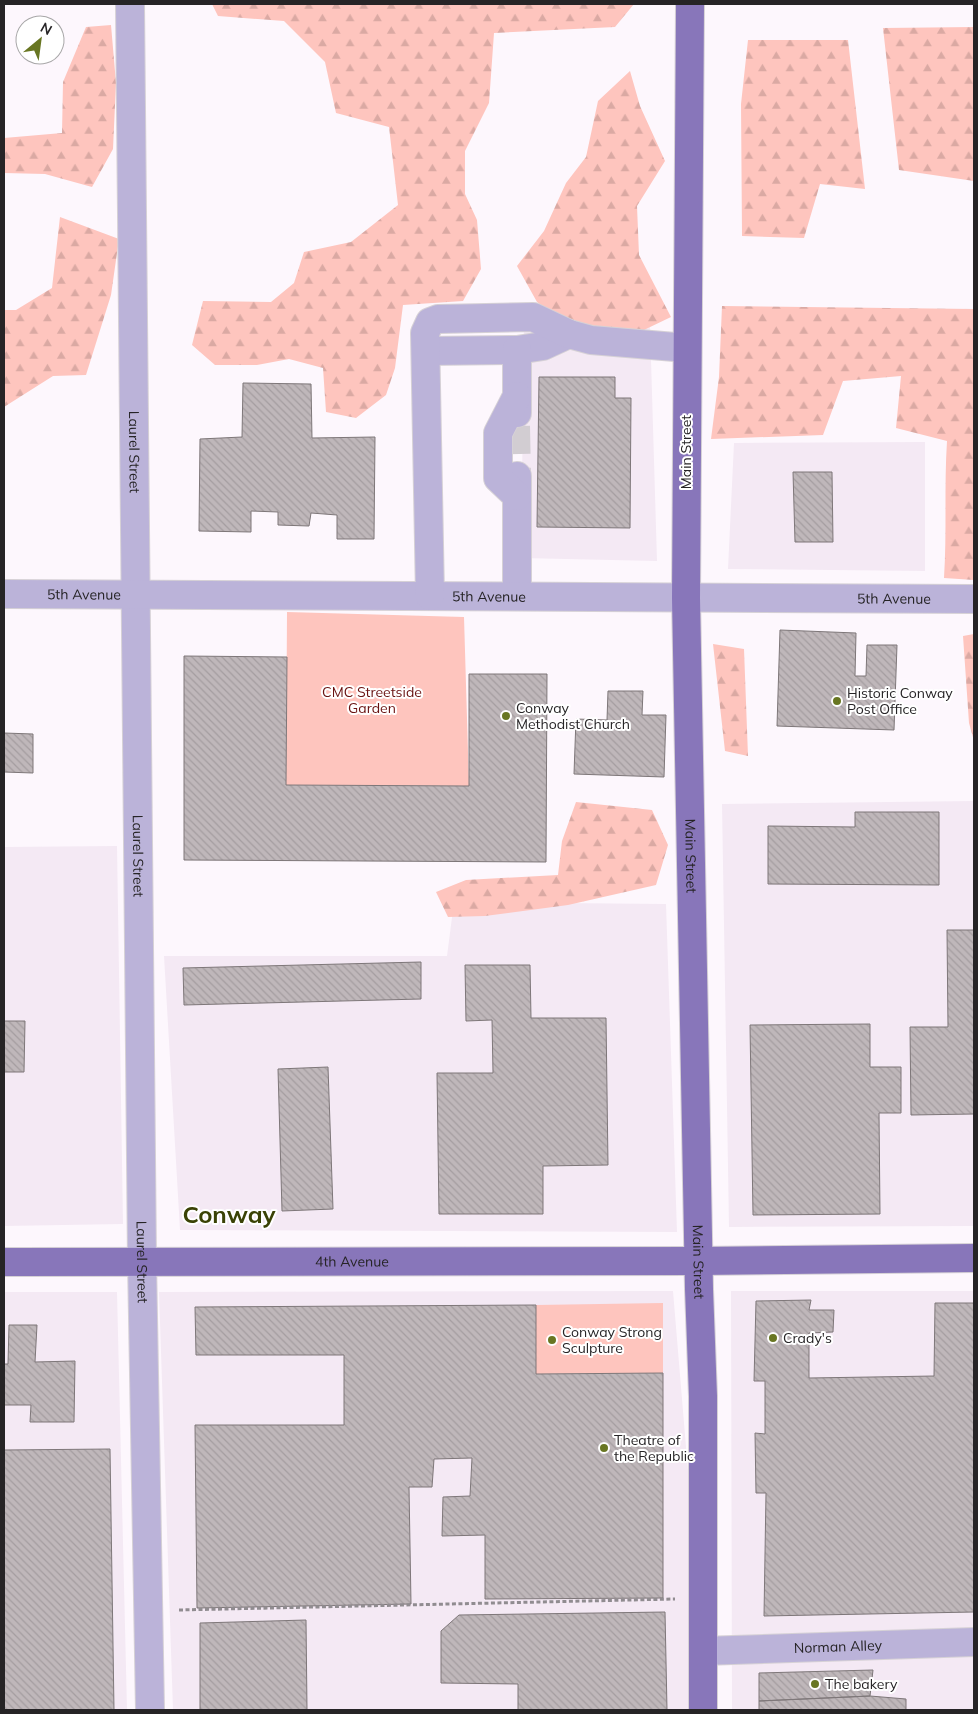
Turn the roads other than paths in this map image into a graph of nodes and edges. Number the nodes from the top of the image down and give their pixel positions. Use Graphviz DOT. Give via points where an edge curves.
graph roads {
  1 [pos="130,4"];
  2 [pos="690,4"];
  3 [pos="569,334"];
  4 [pos="687,348"];
  5 [pos="518,350"];
  6 [pos="426,351"];
  7 [pos="517,396"];
  8 [pos="516,426"];
  9 [pos="135,593"];
  10 [pos="4,594"];
  11 [pos="430,596"];
  12 [pos="517,596"];
  13 [pos="686,598"];
  14 [pos="974,599"];
  15 [pos="974,1258"];
  16 [pos="142,1261"];
  17 [pos="698,1261"];
  18 [pos="4,1262"];
  19 [pos="974,1642"];
  20 [pos="703,1651"];
  21 [pos="150,1710"];
  22 [pos="703,1710"];
  1 -- 9 [label="street, Laurel Street"];
  2 -- 4 [label="main road, Main Street"];
  3 -- 4 [label="street" via="627,344"];
  3 -- 5 [label="street" via="543,346"];
  3 -- 6 [label="street" via="534,317 438,319 430,322 425,333"];
  4 -- 13 [label="main road, Main Street"];
  5 -- 6 [label="street"];
  5 -- 7 [label="street"];
  6 -- 11 [label="street"];
  7 -- 8 [label="street"];
  7 -- 12 [label="street" via="498,433 498,478 517,486"];
  9 -- 10 [label="street, 5th Avenue"];
  9 -- 11 [label="street, 5th Avenue"];
  9 -- 16 [label="street, Laurel Street"];
  11 -- 12 [label="street, 5th Avenue"];
  12 -- 13 [label="street, 5th Avenue"];
  13 -- 14 [label="street, 5th Avenue"];
  13 -- 17 [label="main road, Main Street"];
  15 -- 17 [label="main road, 4th Avenue"];
  16 -- 17 [label="main road, 4th Avenue"];
  16 -- 18 [label="main road, 4th Avenue"];
  16 -- 21 [label="street, Laurel Street"];
  17 -- 20 [label="main road, Main Street" via="703,1396"];
  19 -- 20 [label="street, Norman Alley"];
  20 -- 22 [label="main road, Main Street"];
}
